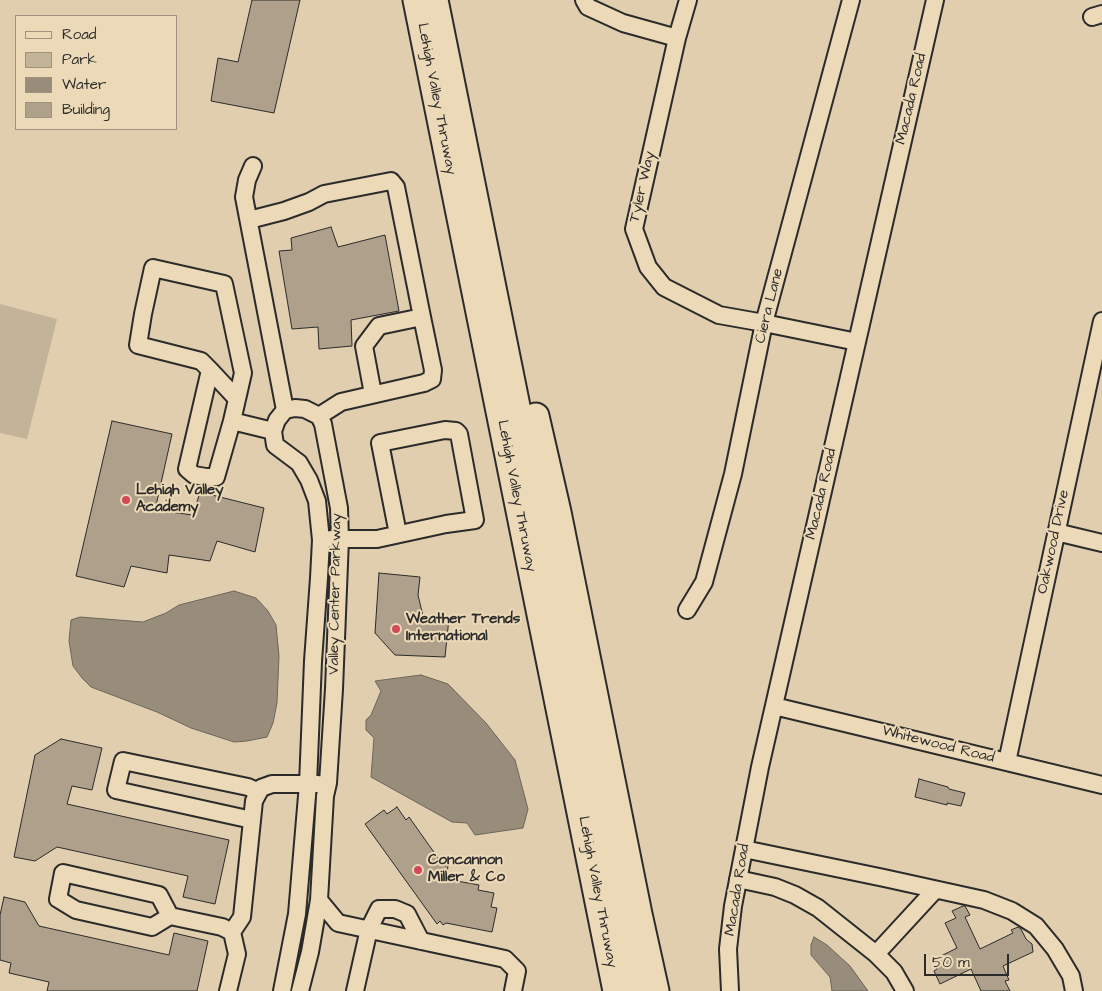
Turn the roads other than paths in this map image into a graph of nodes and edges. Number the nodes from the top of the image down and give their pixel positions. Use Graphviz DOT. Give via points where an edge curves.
graph roads {
  1 [pos="416,0"];
  2 [pos="435,0"];
  3 [pos="584,0"];
  4 [pos="688,0"];
  5 [pos="851,0"];
  6 [pos="935,0"];
  7 [pos="440,26"];
  8 [pos="676,38"];
  9 [pos="252,166"];
  10 [pos="250,220"];
  11 [pos="422,317"];
  12 [pos="1102,321"];
  13 [pos="764,323"];
  14 [pos="857,342"];
  15 [pos="210,370"];
  16 [pos="373,394"];
  17 [pos="237,399"];
  18 [pos="285,410"];
  19 [pos="318,416"];
  20 [pos="232,420"];
  21 [pos="272,431"];
  22 [pos="1056,532"];
  23 [pos="398,534"];
  24 [pos="340,539"];
  25 [pos="321,540"];
  26 [pos="1102,543"];
  27 [pos="687,610"];
  28 [pos="774,706"];
  29 [pos="1007,762"];
  30 [pos="308,784"];
  31 [pos="328,784"];
  32 [pos="1102,785"];
  33 [pos="259,792"];
  34 [pos="618,813"];
  35 [pos="252,820"];
  36 [pos="744,849"];
  37 [pos="738,879"];
  38 [pos="935,890"];
  39 [pos="319,900"];
  40 [pos="170,916"];
  41 [pos="338,923"];
  42 [pos="369,929"];
  43 [pos="232,932"];
  44 [pos="604,932"];
  45 [pos="312,936"];
  46 [pos="420,941"];
  47 [pos="876,954"];
  48 [pos="228,991"];
  49 [pos="282,991"];
  50 [pos="300,991"];
  51 [pos="355,991"];
  52 [pos="513,991"];
  53 [pos="609,991"];
  54 [pos="616,991"];
  55 [pos="635,991"];
  56 [pos="656,991"];
  57 [pos="667,991"];
  58 [pos="730,991"];
  59 [pos="905,991"];
  60 [pos="1074,991"];
  1 -- 44 [label="highway, Lehigh Valley Thruway"];
  2 -- 7 [label="highway, Lehigh Valley Thruway"];
  3 -- 8 [label="street" via="588,7 623,23"];
  4 -- 8 [label="street, Tyler Way"];
  5 -- 13 [label="street, Ciera Lane"];
  6 -- 14 [label="street, Macada Road"];
  7 -- 34 [label="highway" via="503,275 553,493"];
  7 -- 55 [label="highway, Lehigh Valley Thruway"];
  8 -- 13 [label="street, Tyler Way" via="634,229 648,268 664,287 719,314"];
  9 -- 10 [label="street" via="244,197"];
  10 -- 11 [label="street" via="284,211 324,194 391,180 396,187"];
  10 -- 18 [label="street"];
  11 -- 16 [label="street" via="379,326 364,346"];
  11 -- 16 [label="street" via="433,370 432,380"];
  12 -- 22 [label="street, Oakwood Drive"];
  13 -- 14 [label="street, Tyler Way"];
  13 -- 27 [label="street, Ciera Lane" via="733,474 704,582"];
  14 -- 28 [label="street, Macada Road"];
  15 -- 17 [label="street"];
  15 -- 17 [label="street" via="201,361 138,345 153,268 224,284 243,372"];
  15 -- 20 [label="street" via="187,469 194,475 216,477"];
  16 -- 19 [label="street" via="341,402"];
  17 -- 20 [label="street"];
  18 -- 19 [label="street" via="305,409"];
  18 -- 21 [label="street"];
  19 -- 24 [label="street, Valley Center Parkway" via="323,424 339,508"];
  20 -- 21 [label="street"];
  21 -- 25 [label="street, Valley Center Parkway" via="275,445 299,463 309,480 317,501"];
  22 -- 26 [label="street"];
  22 -- 29 [label="street, Oakwood Drive"];
  23 -- 23 [label="street" via="475,520 456,431 445,430 380,443"];
  23 -- 24 [label="street" via="377,539"];
  24 -- 25 [label="street"];
  24 -- 31 [label="street, Valley Center Parkway"];
  25 -- 30 [label="street, Valley Center Parkway"];
  28 -- 29 [label="street, Whitewood Road"];
  28 -- 36 [label="street, Macada Road"];
  29 -- 32 [label="street, Whitewood Road"];
  30 -- 31 [label="street"];
  30 -- 33 [label="street" via="272,784"];
  30 -- 49 [label="street, Valley Center Parkway" via="297,914"];
  31 -- 39 [label="street, Valley Center Parkway"];
  33 -- 35 [label="street"];
  33 -- 35 [label="street" via="123,761 116,790"];
  34 -- 56 [label="highway"];
  34 -- 57 [label="highway"];
  35 -- 43 [label="street" via="242,917"];
  36 -- 37 [label="street, Macada Road"];
  36 -- 38 [label="street"];
  37 -- 47 [label="street" via="776,887 795,895 818,908"];
  37 -- 58 [label="street, Macada Road" via="728,949"];
  38 -- 47 [label="street"];
  38 -- 60 [label="street" via="984,900 1012,911 1036,926 1071,976"];
  39 -- 41 [label="street"];
  39 -- 45 [label="street, Valley Center Parkway"];
  40 -- 40 [label="street" via="159,895 63,873 58,899 76,910 152,927"];
  40 -- 43 [label="street"];
  41 -- 42 [label="street"];
  41 -- 45 [label="street"];
  42 -- 46 [label="street"];
  42 -- 46 [label="street" via="379,909 395,909 407,914"];
  42 -- 51 [label="street"];
  43 -- 48 [label="street" via="237,954"];
  44 -- 53 [label="highway"];
  44 -- 54 [label="highway, Lehigh Valley Thruway"];
  45 -- 50 [label="street, Valley Center Parkway"];
  46 -- 52 [label="street" via="505,959 518,971"];
  47 -- 59 [label="street" via="894,972"];
}
